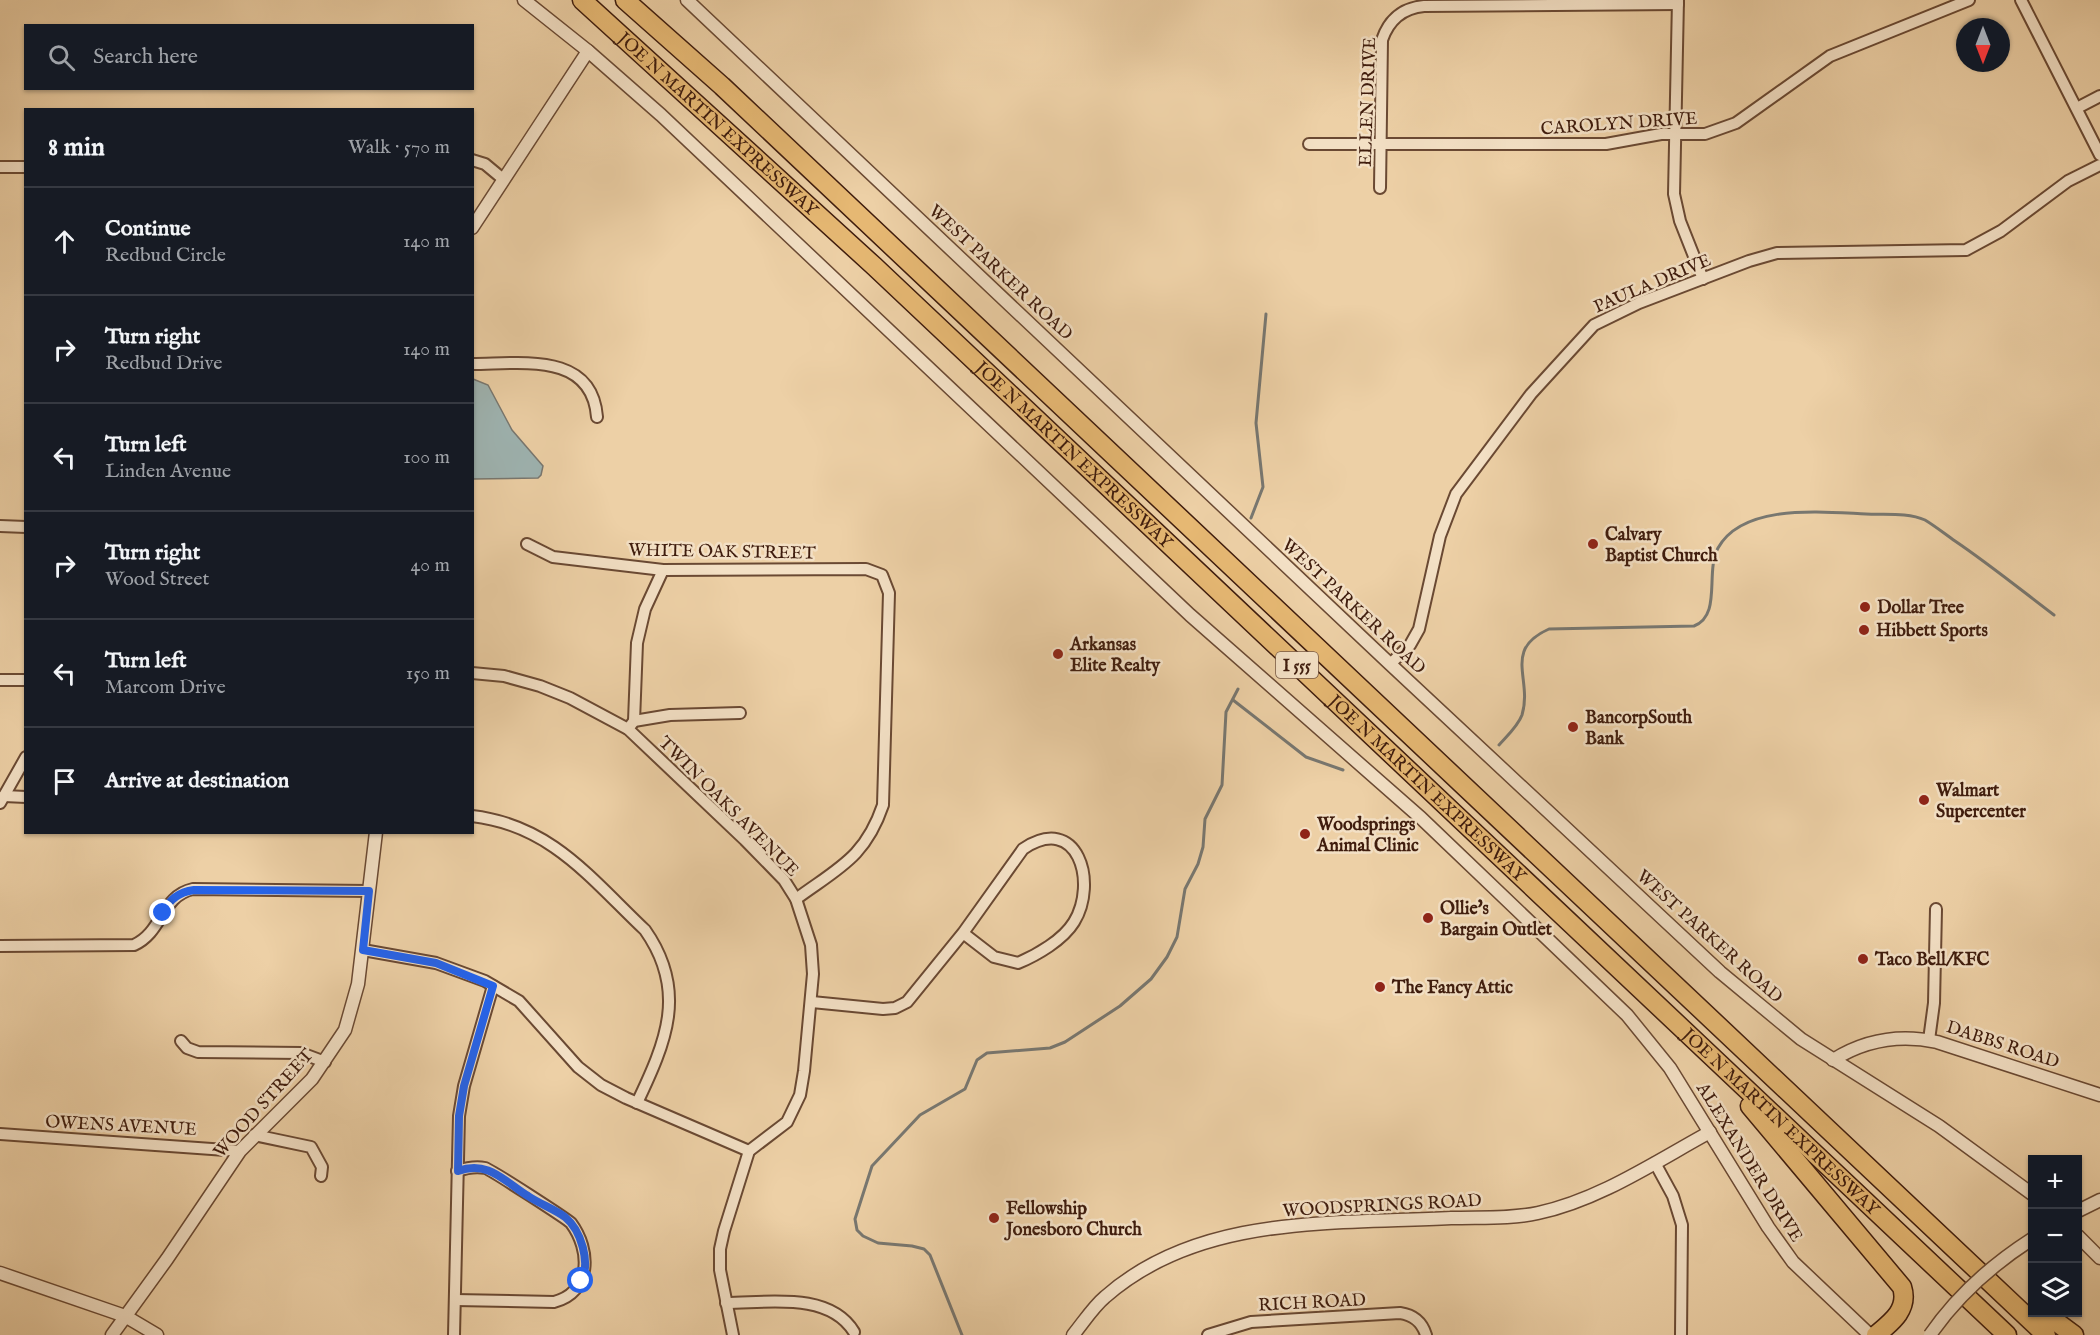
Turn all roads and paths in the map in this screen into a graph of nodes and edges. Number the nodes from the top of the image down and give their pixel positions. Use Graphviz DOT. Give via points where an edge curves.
graph roads {
  1 [pos="525,0"];
  2 [pos="582,0"];
  3 [pos="625,0"];
  4 [pos="630,0"];
  5 [pos="687,0"];
  6 [pos="1969,0"];
  7 [pos="2021,0"];
  8 [pos="1678,2"];
  9 [pos="646,17"];
  10 [pos="588,51"];
  11 [pos="2100,96"];
  12 [pos="2077,108"];
  13 [pos="1675,135"];
  14 [pos="1309,144"];
  15 [pos="1381,146"];
  16 [pos="2100,154"];
  17 [pos="474,161"];
  18 [pos="2100,165"];
  19 [pos="24,166"];
  20 [pos="0,167"];
  21 [pos="503,179"];
  22 [pos="1380,188"];
  23 [pos="474,225"];
  24 [pos="1703,279"];
  25 [pos="474,364"];
  26 [pos="597,417"];
  27 [pos="0,526"];
  28 [pos="24,527"];
  29 [pos="527,544"];
  30 [pos="663,570"];
  31 [pos="1389,664"];
  32 [pos="474,673"];
  33 [pos="0,680"];
  34 [pos="24,680"];
  35 [pos="740,713"];
  36 [pos="631,725"];
  37 [pos="24,761"];
  38 [pos="24,797"];
  39 [pos="2,800"];
  40 [pos="474,816"];
  41 [pos="376,834"];
  42 [pos="369,891"];
  43 [pos="796,899"];
  44 [pos="1936,909"];
  45 [pos="963,933"];
  46 [pos="0,946"];
  47 [pos="363,950"];
  48 [pos="493,986"];
  49 [pos="812,1002"];
  50 [pos="1690,1036"];
  51 [pos="1929,1040"];
  52 [pos="181,1041"];
  53 [pos="1833,1060"];
  54 [pos="325,1062"];
  55 [pos="2100,1095"];
  56 [pos="637,1103"];
  57 [pos="1710,1132"];
  58 [pos="0,1134"];
  59 [pos="254,1135"];
  60 [pos="240,1151"];
  61 [pos="749,1151"];
  62 [pos="1654,1162"];
  63 [pos="458,1171"];
  64 [pos="321,1176"];
  65 [pos="2028,1191"];
  66 [pos="2100,1200"];
  67 [pos="2082,1209"];
  68 [pos="2082,1240"];
  69 [pos="2028,1242"];
  70 [pos="1953,1247"];
  71 [pos="2100,1258"];
  72 [pos="0,1273"];
  73 [pos="454,1300"];
  74 [pos="2028,1302"];
  75 [pos="726,1303"];
  76 [pos="125,1316"];
  77 [pos="2050,1317"];
  78 [pos="854,1332"];
  79 [pos="112,1335"];
  80 [pos="157,1335"];
  81 [pos="454,1335"];
  82 [pos="733,1335"];
  83 [pos="1073,1335"];
  84 [pos="1208,1335"];
  85 [pos="1426,1335"];
  86 [pos="1682,1335"];
  87 [pos="1870,1335"];
  88 [pos="1876,1335"];
  89 [pos="1930,1335"];
  90 [pos="2007,1335"];
  91 [pos="2046,1335"];
  92 [pos="2074,1335"];
  1 -- 10 [label="street, ALEXANDER DRIVE"];
  2 -- 50 [label="highway, JOE N MARTIN EXPRESSWAY / I 555" via="874,266"];
  3 -- 9 [label="highway, JOE N MARTIN EXPRESSWAY"];
  4 -- 9 [label="highway"];
  5 -- 31 [label="street, WEST PARKER ROAD"];
  6 -- 13 [label="street, CAROLYN DRIVE" via="1830,56 1724,129 1705,135"];
  7 -- 12 [label="street"];
  8 -- 13 [label="street"];
  8 -- 15 [label="street, ELLEN DRIVE" via="1424,6 1407,10 1392,20 1382,40"];
  9 -- 70 [label="highway, JOE N MARTIN EXPRESSWAY / I 555"];
  10 -- 21 [label="street"];
  10 -- 57 [label="street, ALEXANDER DRIVE" via="1190,615 1421,818 1627,1015 1652,1042"];
  11 -- 12 [label="street"];
  12 -- 16 [label="street"];
  13 -- 15 [label="street, CAROLYN DRIVE" via="1606,144"];
  13 -- 24 [label="street" via="1675,202"];
  14 -- 15 [label="street, CAROLYN DRIVE"];
  15 -- 22 [label="street, ELLEN DRIVE"];
  17 -- 21 [label="street" via="485,164"];
  18 -- 24 [label="street, PAULA DRIVE" via="2068,181 2001,231 1966,250 1791,251 1749,261"];
  19 -- 20 [label="street"];
  21 -- 23 [label="street"];
  24 -- 31 [label="street, PAULA DRIVE" via="1594,325 1531,394 1456,494 1440,536 1419,629 1410,645"];
  25 -- 26 [label="street" via="541,364 572,371 594,397"];
  27 -- 28 [label="street"];
  29 -- 30 [label="street, WHITE OAK STREET" via="553,557"];
  30 -- 36 [label="street" via="641,624"];
  30 -- 43 [label="street, WHITE OAK STREET" via="866,569 882,575 889,593 883,805 876,826 853,858"];
  31 -- 53 [label="street, WEST PARKER ROAD" via="1720,972 1800,1039"];
  32 -- 36 [label="street, TWIN OAKS AVENUE" via="540,686"];
  33 -- 34 [label="street"];
  35 -- 36 [label="street" via="670,715"];
  36 -- 43 [label="street, TWIN OAKS AVENUE" via="784,880"];
  37 -- 39 [label="street"];
  38 -- 39 [label="street"];
  40 -- 56 [label="street" via="517,825 551,843 652,939 669,982 670,1003 663,1043"];
  41 -- 42 [label="street, WOOD STREET"];
  42 -- 46 [label="street" via="194,890 170,900 158,926 134,945"];
  42 -- 47 [label="street, WOOD STREET"];
  43 -- 49 [label="street, TWIN OAKS AVENUE" via="811,945"];
  44 -- 51 [label="street, DABBS ROAD" via="1934,1003"];
  45 -- 45 [label="street" via="1023,849 1047,838 1075,848 1082,872 1081,905 1066,933 1018,963 994,957"];
  45 -- 49 [label="street" via="901,1005 874,1009"];
  47 -- 48 [label="street" via="436,963"];
  47 -- 54 [label="street, WOOD STREET" via="352,1011"];
  48 -- 56 [label="street" via="519,1001 587,1075"];
  48 -- 63 [label="street" via="464,1086"];
  49 -- 61 [label="street, TWIN OAKS AVENUE" via="795,1110 787,1122"];
  50 -- 88 [label="highway" via="1897,1279 1904,1294 1900,1311"];
  50 -- 90 [label="highway, JOE N MARTIN EXPRESSWAY / I 555"];
  51 -- 53 [label="street, DABBS ROAD" via="1885,1040 1854,1048"];
  51 -- 55 [label="street, DABBS ROAD"];
  52 -- 54 [label="street" via="198,1052 301,1053"];
  53 -- 65 [label="street, WEST PARKER ROAD" via="1939,1126"];
  54 -- 59 [label="street, WOOD STREET"];
  56 -- 61 [label="street"];
  57 -- 62 [label="street, WOODSPRINGS ROAD"];
  57 -- 87 [label="street, ALEXANDER DRIVE" via="1793,1262"];
  58 -- 60 [label="street, OWENS AVENUE"];
  59 -- 60 [label="street, WOOD STREET"];
  59 -- 64 [label="street" via="311,1147 322,1167"];
  60 -- 76 [label="street, WOOD STREET"];
  61 -- 75 [label="street" via="720,1249"];
  62 -- 83 [label="street, WOODSPRINGS ROAD" via="1613,1186 1536,1214 1307,1225 1197,1243 1137,1272 1103,1298"];
  62 -- 86 [label="street" via="1673,1196 1682,1225"];
  63 -- 73 [label="street"];
  63 -- 73 [label="street" via="472,1167 493,1171 565,1217 581,1241 585,1266 576,1290 563,1300"];
  66 -- 67 [label="street"];
  68 -- 71 [label="street"];
  69 -- 89 [label="street, bridge" via="1980,1279"];
  70 -- 74 [label="highway"];
  70 -- 91 [label="highway, JOE N MARTIN EXPRESSWAY / I 555"];
  72 -- 76 [label="street"];
  73 -- 81 [label="street"];
  75 -- 78 [label="street" via="816,1306 834,1313"];
  75 -- 82 [label="street"];
  76 -- 79 [label="street, WOOD STREET"];
  76 -- 80 [label="street"];
  77 -- 92 [label="highway"];
  84 -- 85 [label="street, RICH ROAD" via="1251,1322 1400,1313 1418,1320"];
}
